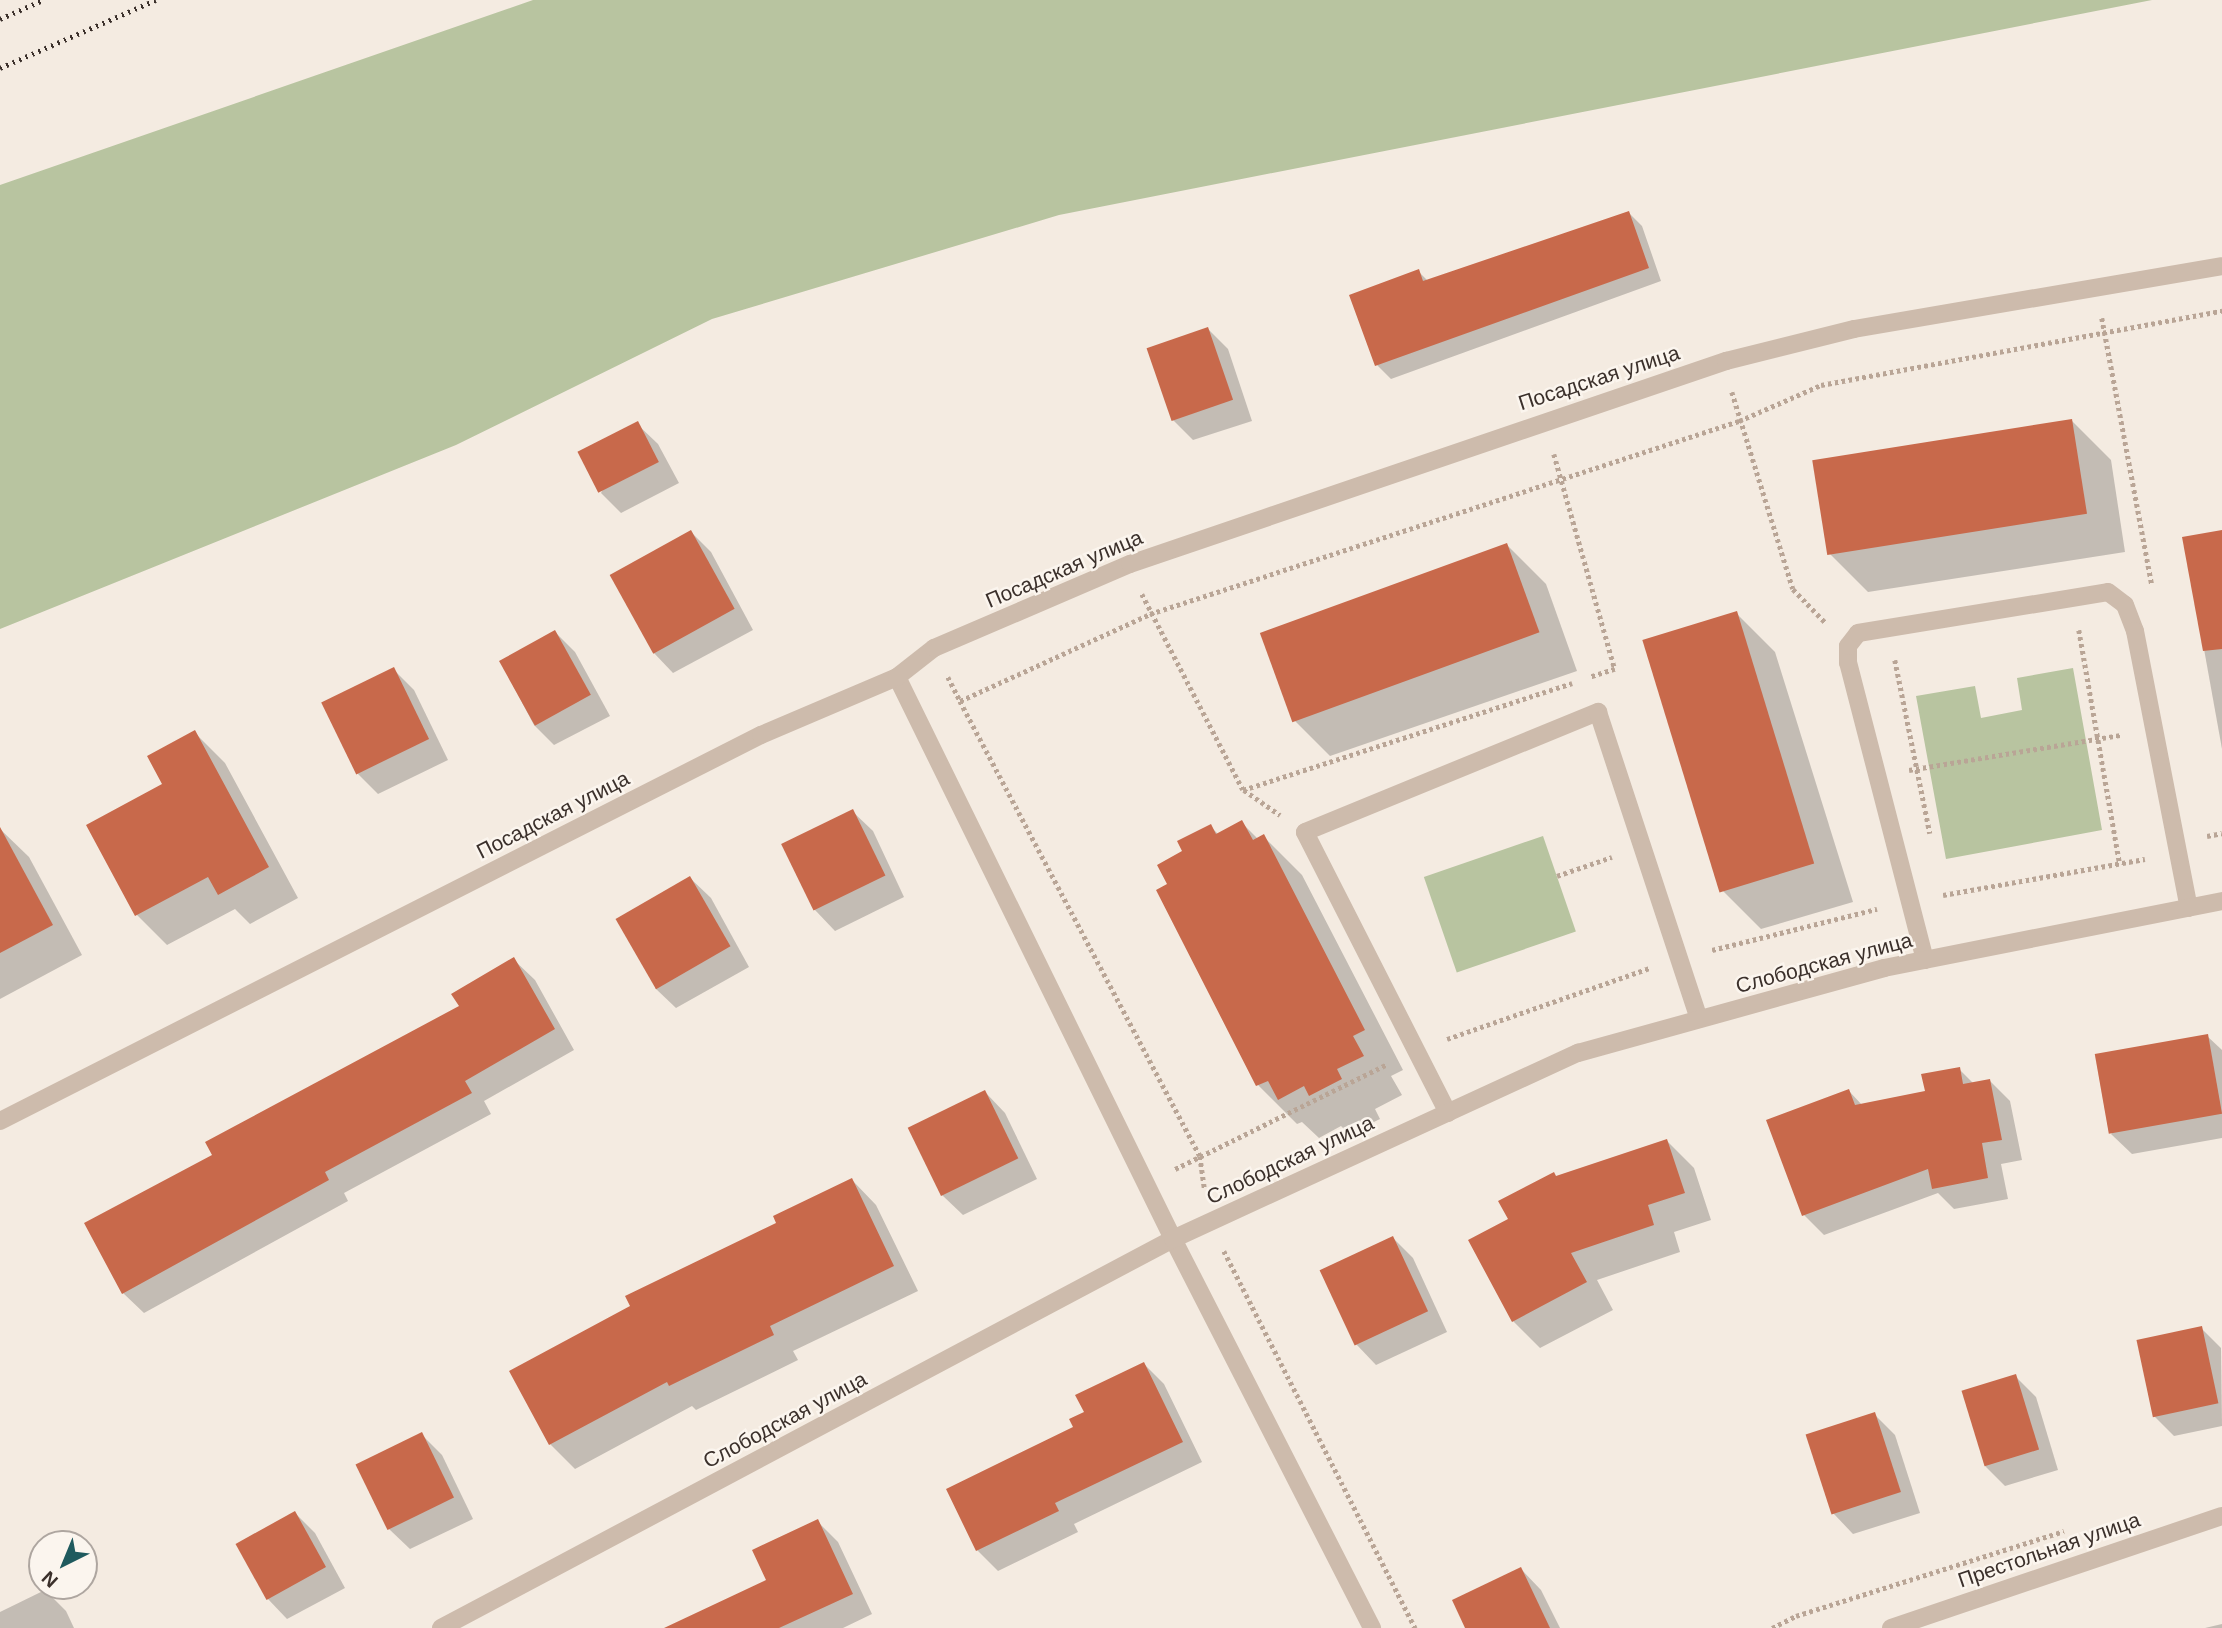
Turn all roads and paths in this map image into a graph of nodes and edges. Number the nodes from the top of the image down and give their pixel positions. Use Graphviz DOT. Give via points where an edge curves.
graph roads {
  1 [pos="2222,266"];
  2 [pos="2096,288"];
  3 [pos="2222,312"];
  4 [pos="2105,335"];
  5 [pos="1726,360"];
  6 [pos="1544,419"];
  7 [pos="1739,421"];
  8 [pos="1561,479"];
  9 [pos="1130,564"];
  10 [pos="2154,593"];
  11 [pos="2073,598"];
  12 [pos="1150,614"];
  13 [pos="1888,628"];
  14 [pos="1849,646"];
  15 [pos="934,648"];
  16 [pos="897,677"];
  17 [pos="960,701"];
  18 [pos="2154,729"];
  19 [pos="2098,739"];
  20 [pos="1917,769"];
  21 [pos="1877,775"];
  22 [pos="1243,790"];
  23 [pos="1305,832"];
  24 [pos="1932,845"];
  25 [pos="1642,846"];
  26 [pos="2120,864"];
  27 [pos="1557,876"];
  28 [pos="1940,883"];
  29 [pos="1943,896"];
  30 [pos="2222,901"];
  31 [pos="2189,908"];
  32 [pos="1925,960"];
  33 [pos="1699,1019"];
  34 [pos="1448,1113"];
  35 [pos="0,1121"];
  36 [pos="1209,1223"];
  37 [pos="1173,1240"];
  38 [pos="2222,1516"];
  39 [pos="2075,1527"];
  40 [pos="441,1628"];
  41 [pos="1372,1628"];
  42 [pos="1415,1628"];
  43 [pos="1772,1628"];
  44 [pos="1891,1628"];
  1 -- 2 [label="street, Посадская улица"];
  2 -- 4 [label="path"];
  2 -- 5 [label="street, Посадская улица" via="1854,329"];
  3 -- 4 [label="path"];
  4 -- 7 [label="path" via="1821,386"];
  4 -- 10 [label="path"];
  5 -- 6 [label="street, Посадская улица"];
  5 -- 7 [label="path"];
  6 -- 8 [label="path"];
  6 -- 9 [label="street, Посадская улица"];
  7 -- 8 [label="path"];
  7 -- 14 [label="path" via="1793,589"];
  8 -- 12 [label="path"];
  8 -- 22 [label="path" via="1615,669"];
  9 -- 12 [label="path"];
  9 -- 15 [label="street, Посадская улица"];
  11 -- 13 [label="street"];
  11 -- 18 [label="street" via="2108,592 2125,605 2135,631"];
  11 -- 19 [label="path"];
  12 -- 17 [label="path"];
  12 -- 22 [label="path"];
  13 -- 14 [label="street" via="1858,633"];
  13 -- 20 [label="path"];
  14 -- 21 [label="street" via="1848,663"];
  15 -- 16 [label="street, Посадская улица"];
  15 -- 17 [label="path"];
  16 -- 35 [label="street, Посадская улица" via="761,734"];
  16 -- 37 [label="street"];
  17 -- 36 [label="path" via="1200,1156"];
  18 -- 19 [label="path"];
  18 -- 31 [label="street"];
  19 -- 20 [label="path"];
  19 -- 26 [label="path"];
  20 -- 21 [label="path"];
  20 -- 24 [label="path"];
  21 -- 32 [label="street"];
  22 -- 23 [label="path"];
  23 -- 25 [label="street" via="1598,712"];
  23 -- 34 [label="street"];
  25 -- 27 [label="path"];
  25 -- 33 [label="street"];
  28 -- 29 [label="path"];
  30 -- 31 [label="street, Слободская улица"];
  31 -- 32 [label="street, Слободская улица"];
  32 -- 33 [label="street, Слободская улица"];
  33 -- 34 [label="street, Слободская улица" via="1578,1053"];
  34 -- 36 [label="street, Слободская улица"];
  36 -- 37 [label="street, Слободская улица"];
  36 -- 42 [label="path"];
  37 -- 40 [label="street, Слободская улица"];
  37 -- 41 [label="street"];
  38 -- 44 [label="street, Престольная улица"];
  39 -- 43 [label="path" via="1796,1616"];
}
